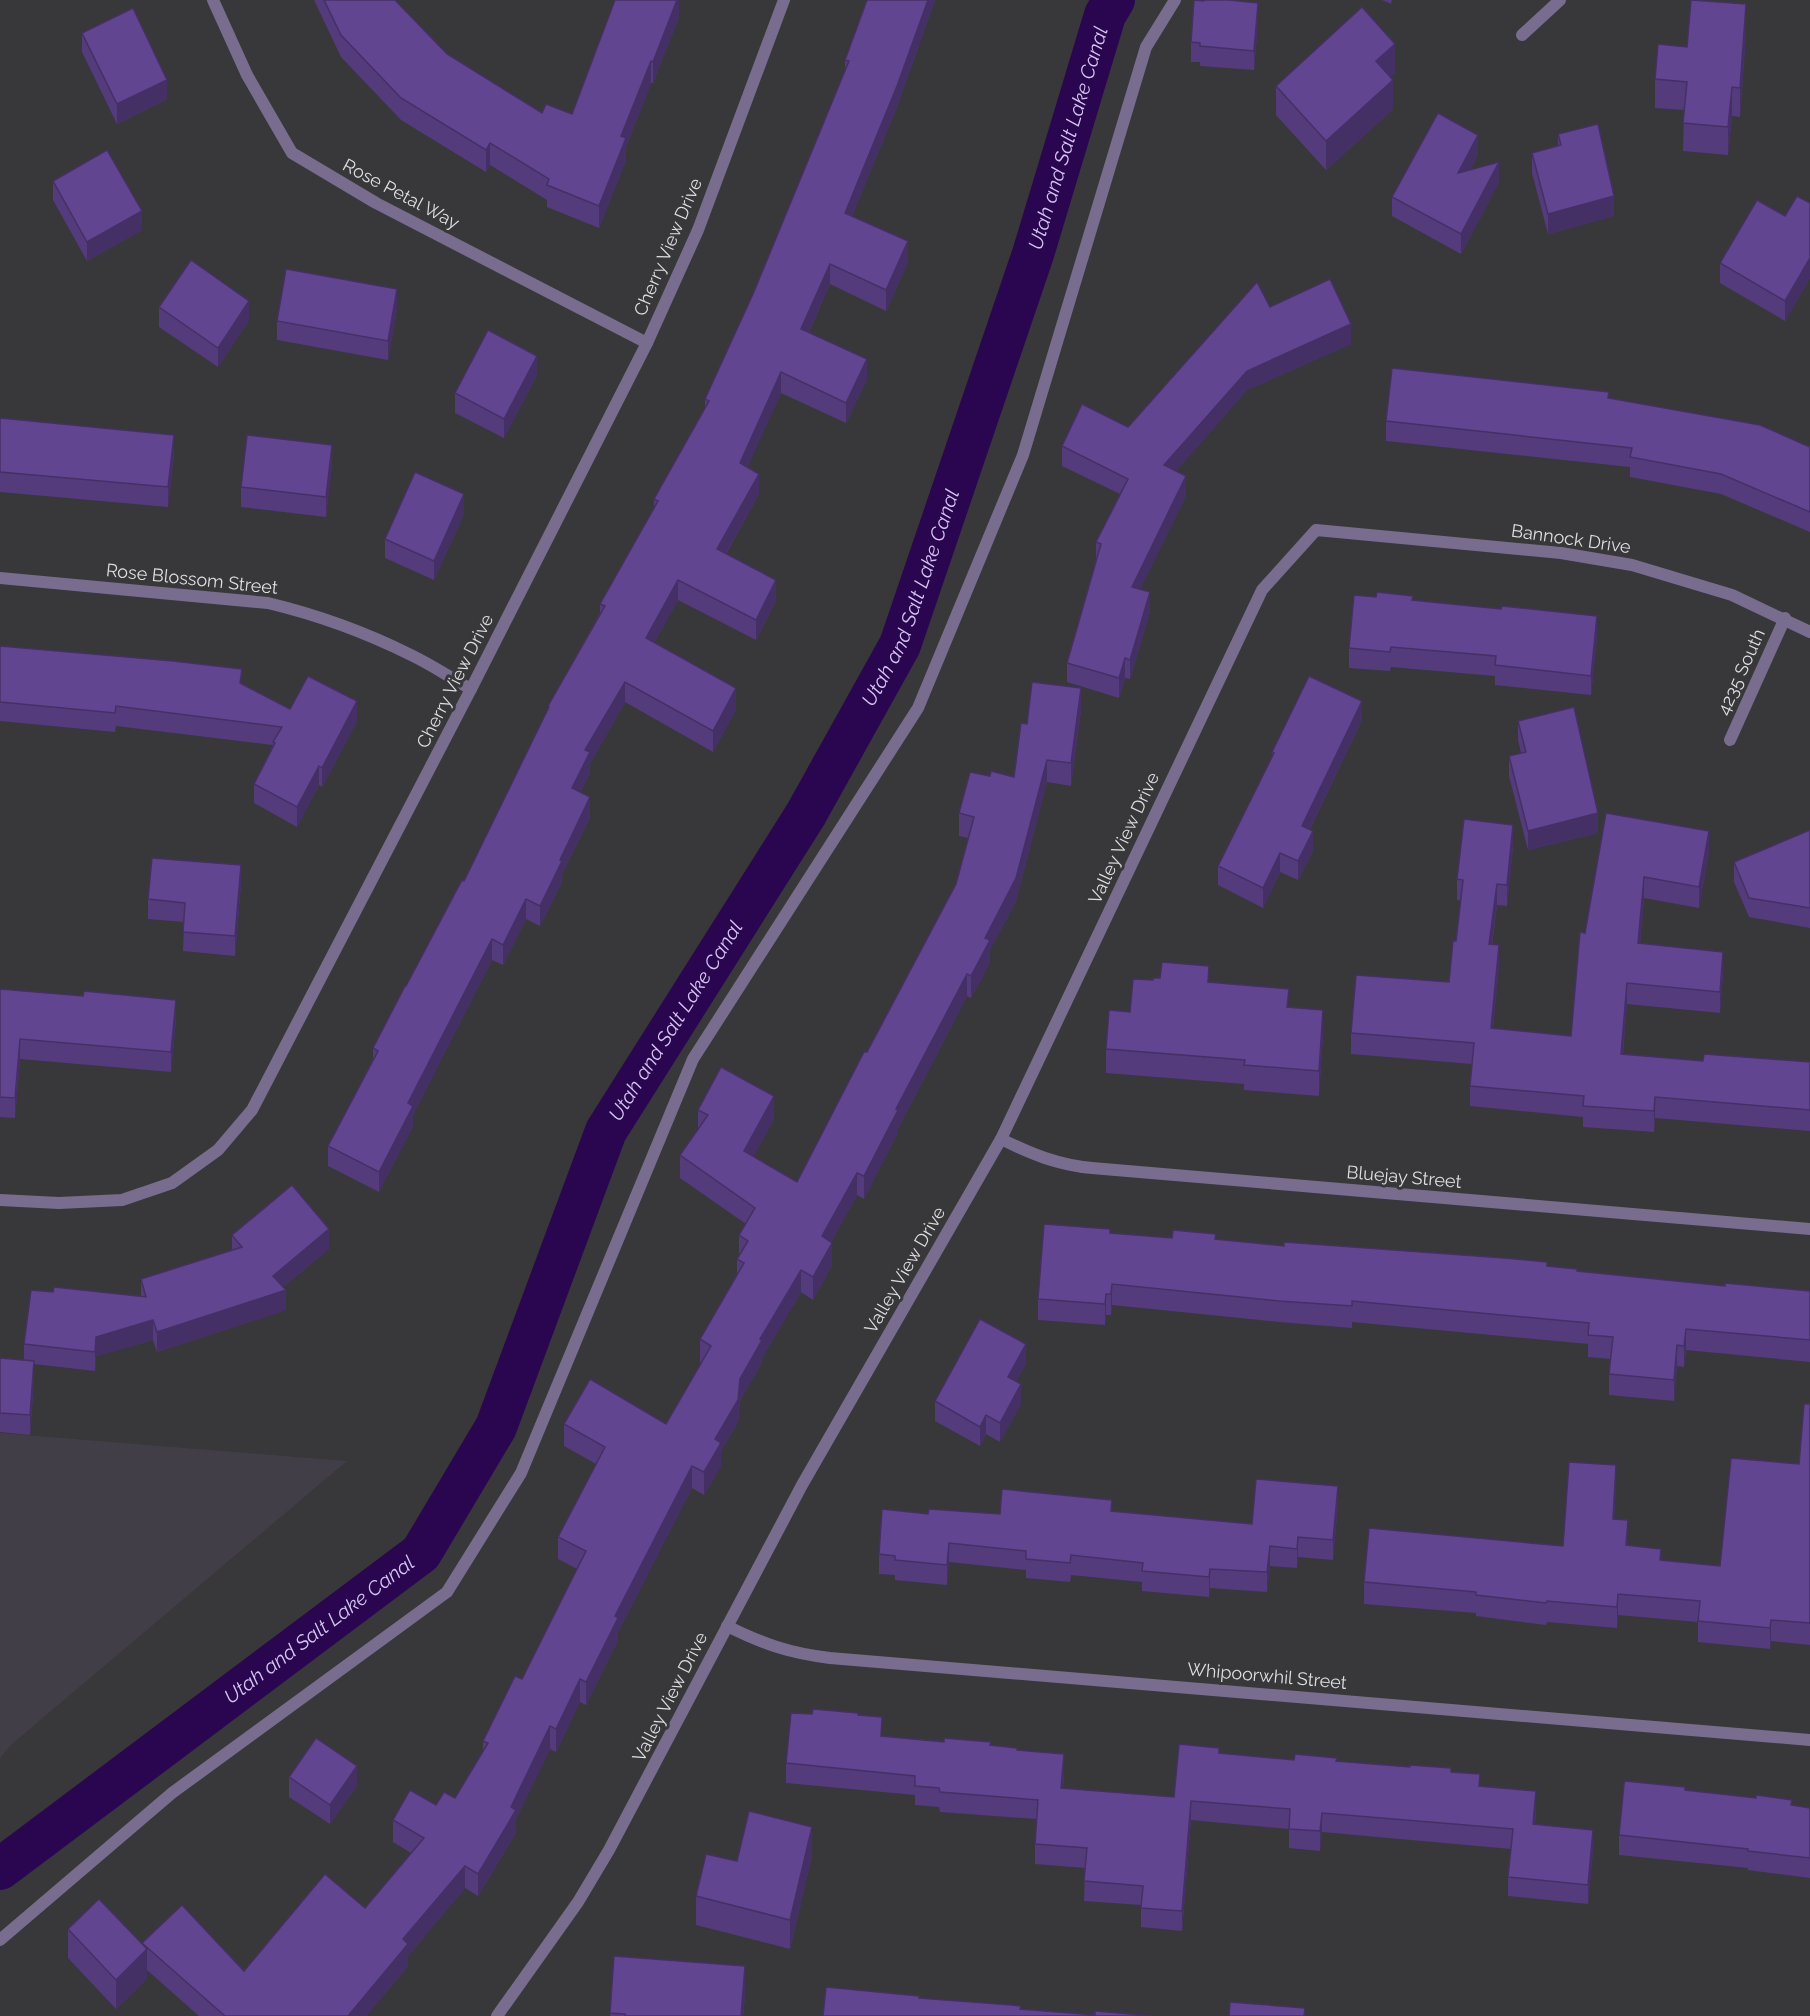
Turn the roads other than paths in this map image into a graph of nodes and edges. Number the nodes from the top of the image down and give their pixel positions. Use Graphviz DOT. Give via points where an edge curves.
graph roads {
  1 [pos="213,0"];
  2 [pos="784,0"];
  3 [pos="1175,0"];
  4 [pos="1560,0"];
  5 [pos="1522,35"];
  6 [pos="647,343"];
  7 [pos="1316,530"];
  8 [pos="0,578"];
  9 [pos="1785,618"];
  10 [pos="1810,632"];
  11 [pos="471,689"];
  12 [pos="1730,740"];
  13 [pos="1001,1139"];
  14 [pos="0,1200"];
  15 [pos="1810,1229"];
  16 [pos="727,1626"];
  17 [pos="1810,1740"];
  18 [pos="0,1940"];
  19 [pos="497,2016"];
  1 -- 6 [label="street, Rose Petal Way" via="247,75 292,153 376,203"];
  2 -- 6 [label="street, Cherry View Drive" via="698,230"];
  3 -- 18 [label="street" via="1146,47 1023,455 918,708 693,1059 521,1473 447,1592 172,1793"];
  4 -- 5 [label="street"];
  6 -- 11 [label="street, Cherry View Drive"];
  7 -- 9 [label="street, Bannock Drive" via="1561,553 1632,565 1732,595"];
  7 -- 13 [label="street, Valley View Drive" via="1262,590"];
  8 -- 11 [label="street, Rose Blossom Street" via="268,603 348,627"];
  9 -- 10 [label="street, Bannock Drive"];
  9 -- 12 [label="street, 4235 South"];
  11 -- 14 [label="street, Cherry View Drive" via="252,1110 218,1150 172,1183 122,1200"];
  13 -- 15 [label="street, Bluejay Street" via="1036,1156 1092,1168"];
  13 -- 16 [label="street, Valley View Drive" via="802,1485"];
  16 -- 17 [label="street, Whipoorwhil Street" via="761,1643 818,1657"];
  16 -- 19 [label="street, Valley View Drive" via="642,1790 578,1902"];
}
